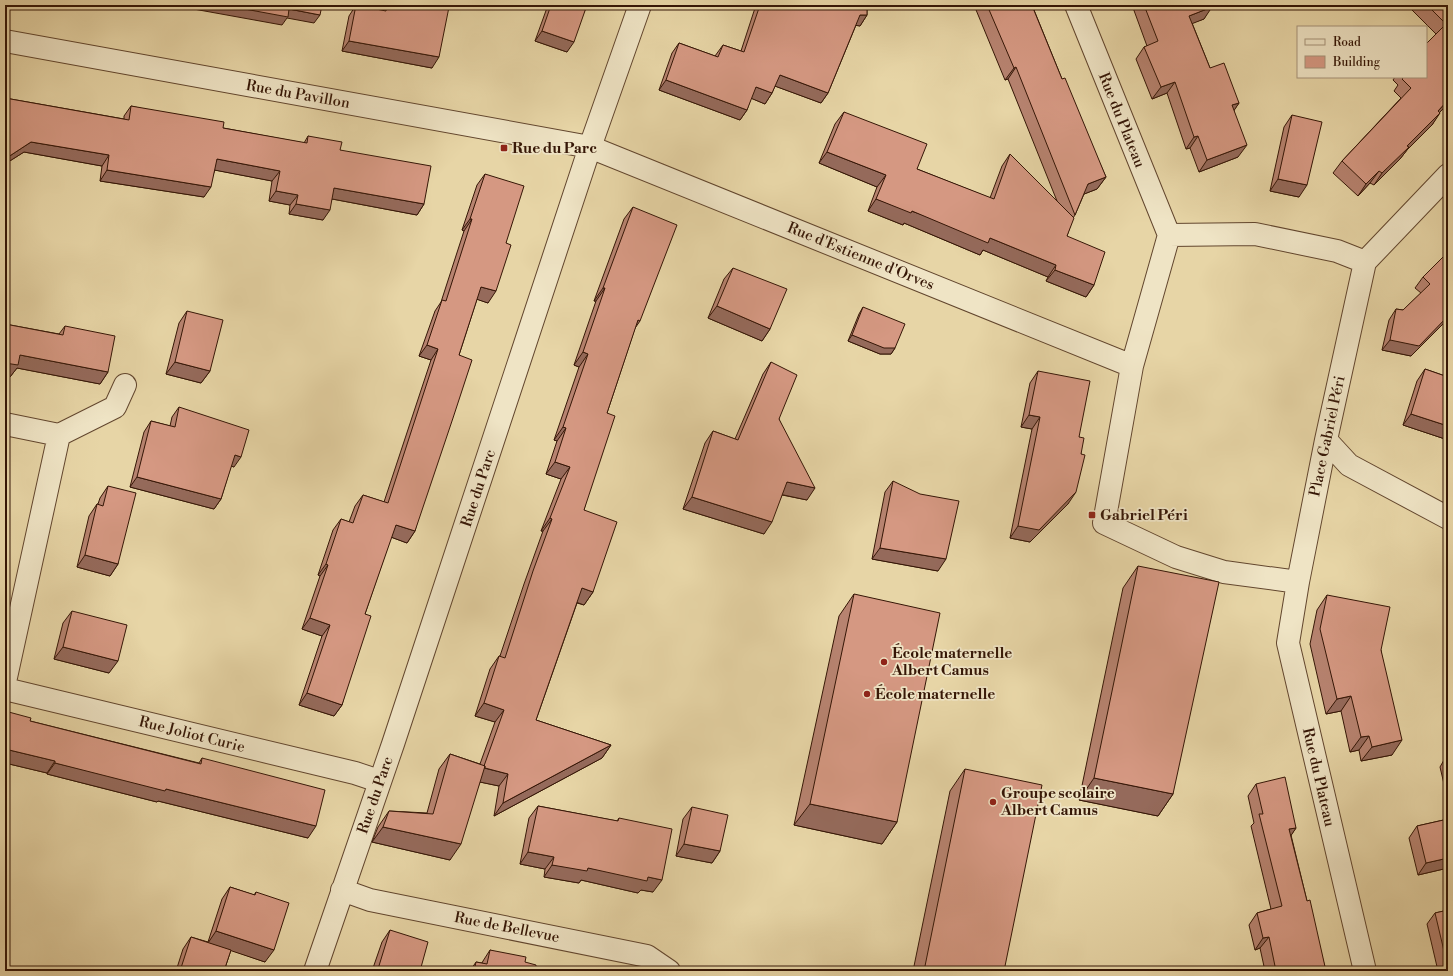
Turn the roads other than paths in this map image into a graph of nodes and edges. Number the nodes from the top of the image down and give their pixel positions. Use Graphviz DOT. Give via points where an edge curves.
graph roads {
  1 [pos="640,5"];
  2 [pos="1076,5"];
  3 [pos="5,41"];
  4 [pos="590,147"];
  5 [pos="1448,175"];
  6 [pos="1169,235"];
  7 [pos="1365,262"];
  8 [pos="1132,366"];
  9 [pos="125,385"];
  10 [pos="5,424"];
  11 [pos="59,435"];
  12 [pos="1326,440"];
  13 [pos="1448,518"];
  14 [pos="1298,582"];
  15 [pos="5,682"];
  16 [pos="5,689"];
  17 [pos="379,781"];
  18 [pos="342,890"];
  19 [pos="315,971"];
  20 [pos="669,971"];
  21 [pos="1365,971"];
  1 -- 4 [label="street, Rue du Parc"];
  2 -- 6 [label="street, Rue du Plateau"];
  3 -- 4 [label="street, Rue du Pavillon"];
  4 -- 8 [label="street, Rue d'Estienne d'Orves"];
  4 -- 17 [label="street, Rue du Parc"];
  5 -- 7 [label="street"];
  6 -- 7 [label="street" via="1256,234 1337,251"];
  6 -- 8 [label="street"];
  7 -- 12 [label="street, Place Gabriel Péri"];
  8 -- 14 [label="street" via="1104,523 1176,557 1224,572"];
  9 -- 11 [label="street" via="115,407"];
  10 -- 11 [label="street"];
  11 -- 15 [label="street"];
  12 -- 13 [label="street" via="1349,465"];
  12 -- 14 [label="street, Place Gabriel Péri"];
  14 -- 21 [label="street, Rue du Plateau" via="1288,643"];
  16 -- 17 [label="street, Rue Joliot Curie" via="355,773"];
  17 -- 18 [label="street, Rue du Parc"];
  18 -- 19 [label="street, Rue du Parc"];
  18 -- 20 [label="street, Rue de Bellevue" via="370,900 648,956"];
}
